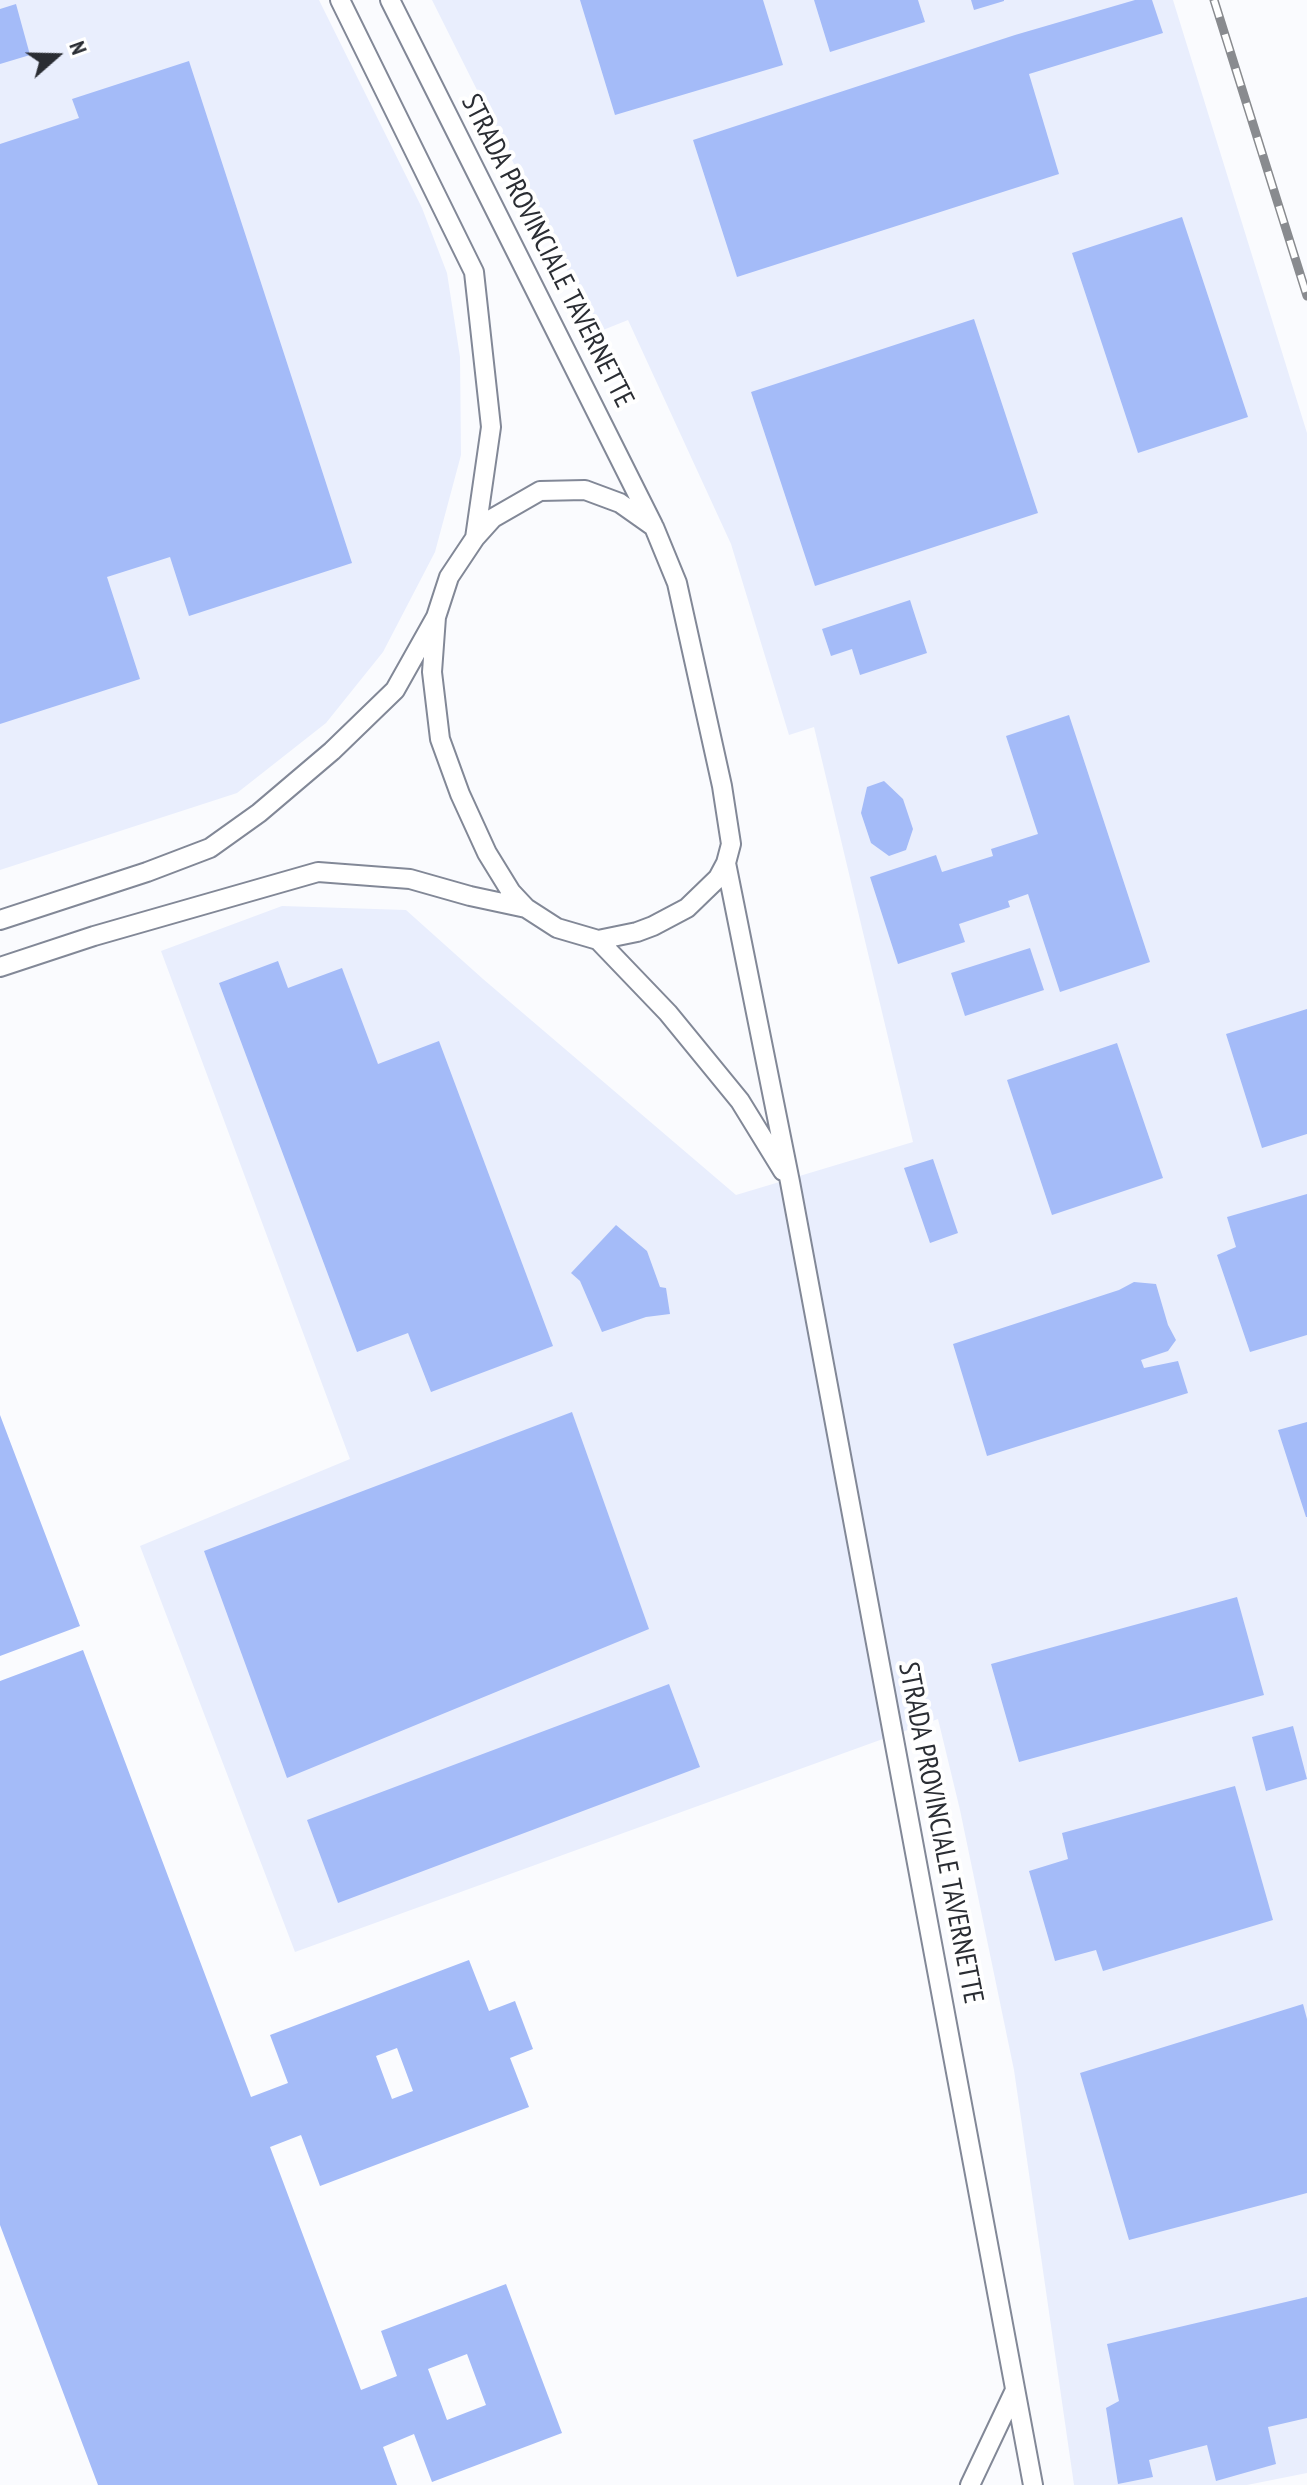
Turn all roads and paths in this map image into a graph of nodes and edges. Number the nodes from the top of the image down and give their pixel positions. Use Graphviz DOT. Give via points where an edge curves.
graph roads {
  1 [pos="340,0"];
  2 [pos="390,0"];
  3 [pos="654,527"];
  4 [pos="475,538"];
  5 [pos="436,617"];
  6 [pos="726,863"];
  7 [pos="526,908"];
  8 [pos="0,920"];
  9 [pos="598,940"];
  10 [pos="0,967"];
  11 [pos="790,1182"];
  12 [pos="1015,2390"];
  13 [pos="970,2485"];
  14 [pos="1033,2485"];
  1 -- 4 [label="street" via="474,272 491,427"];
  2 -- 3 [label="street, STRADA PROVINCIALE TAVERNETTE"];
  3 -- 4 [label="street" via="620,503 585,490 540,491 493,518"];
  3 -- 6 [label="street, STRADA PROVINCIALE TAVERNETTE" via="677,583 722,786 731,844"];
  4 -- 5 [label="street" via="449,577"];
  5 -- 7 [label="street" via="432,672 440,739 487,853"];
  5 -- 8 [label="street" via="395,690 332,751 210,848"];
  6 -- 9 [label="street" via="687,908 637,932"];
  6 -- 11 [label="street, STRADA PROVINCIALE TAVERNETTE"];
  7 -- 9 [label="street" via="557,928"];
  7 -- 10 [label="street" via="410,879 318,872"];
  9 -- 11 [label="street, STRADA PROVINCIALE TAVERNETTE" via="668,1013 740,1101"];
  11 -- 12 [label="street, STRADA PROVINCIALE TAVERNETTE"];
  12 -- 13 [label="street"];
  12 -- 14 [label="street, STRADA PROVINCIALE TAVERNETTE"];
}
